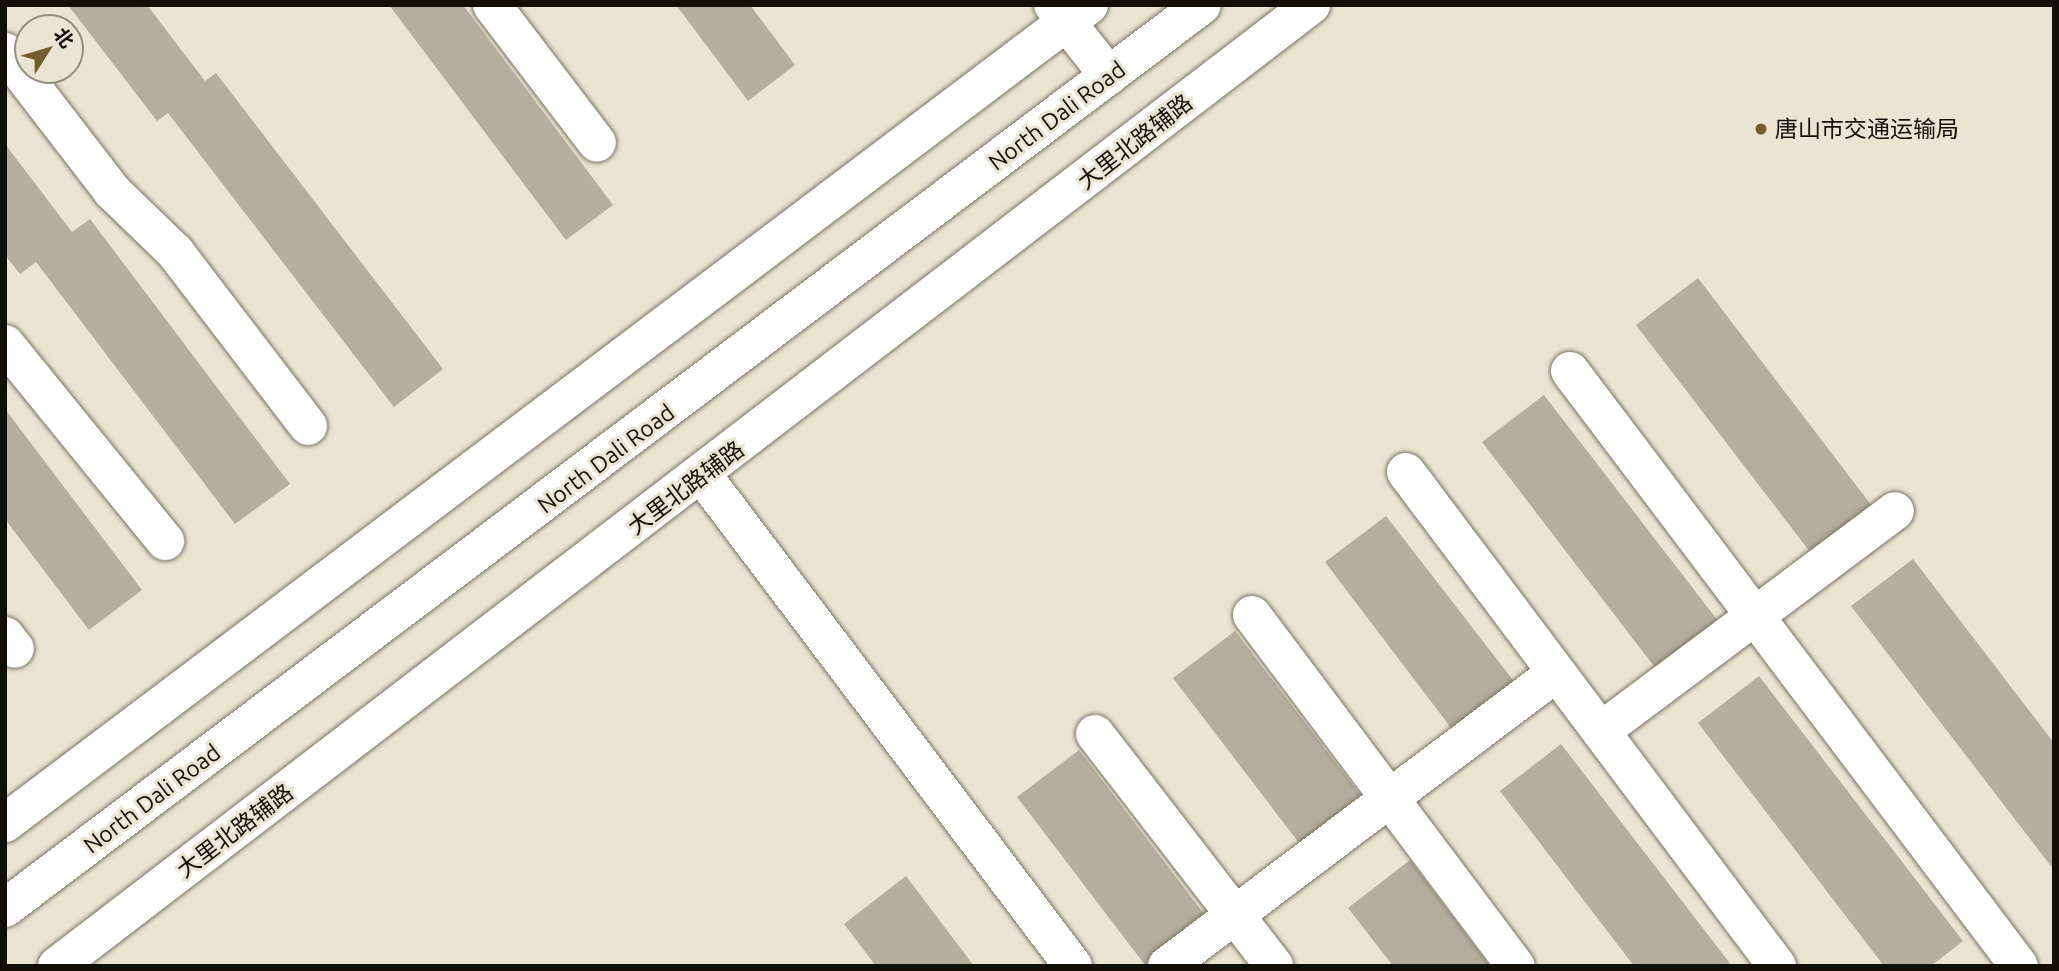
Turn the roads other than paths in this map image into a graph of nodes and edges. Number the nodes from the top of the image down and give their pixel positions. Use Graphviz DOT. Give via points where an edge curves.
graph roads {
  1 [pos="492,5"];
  2 [pos="1202,5"];
  3 [pos="1311,5"];
  4 [pos="1070,11"];
  5 [pos="5,52"];
  6 [pos="1109,76"];
  7 [pos="597,143"];
  8 [pos="5,344"];
  9 [pos="1570,371"];
  10 [pos="308,426"];
  11 [pos="1406,472"];
  12 [pos="703,476"];
  13 [pos="1895,511"];
  14 [pos="165,541"];
  15 [pos="1252,615"];
  16 [pos="1756,618"];
  17 [pos="1556,673"];
  18 [pos="1601,731"];
  19 [pos="1095,734"];
  20 [pos="1390,798"];
  21 [pos="5,823"];
  22 [pos="5,908"];
  23 [pos="1236,914"];
  24 [pos="57,966"];
  25 [pos="1073,966"];
  26 [pos="1167,966"];
  27 [pos="1274,966"];
  28 [pos="1516,966"];
  29 [pos="1777,966"];
  30 [pos="2019,966"];
  1 -- 7 [label="street"];
  2 -- 6 [label="street, North Dali Road"];
  3 -- 12 [label="street, 大里北路辅路"];
  4 -- 6 [label="street"];
  4 -- 21 [label="street"];
  5 -- 10 [label="street" via="112,191 175,253"];
  6 -- 22 [label="street, North Dali Road"];
  8 -- 14 [label="street"];
  9 -- 16 [label="street"];
  11 -- 17 [label="street"];
  12 -- 24 [label="street, 大里北路辅路"];
  12 -- 25 [label="street"];
  13 -- 16 [label="street"];
  15 -- 20 [label="street"];
  16 -- 18 [label="street"];
  16 -- 30 [label="street"];
  17 -- 18 [label="street"];
  17 -- 20 [label="street"];
  18 -- 29 [label="street"];
  19 -- 23 [label="street"];
  20 -- 23 [label="street"];
  20 -- 28 [label="street"];
  23 -- 26 [label="street"];
  23 -- 27 [label="street"];
}
